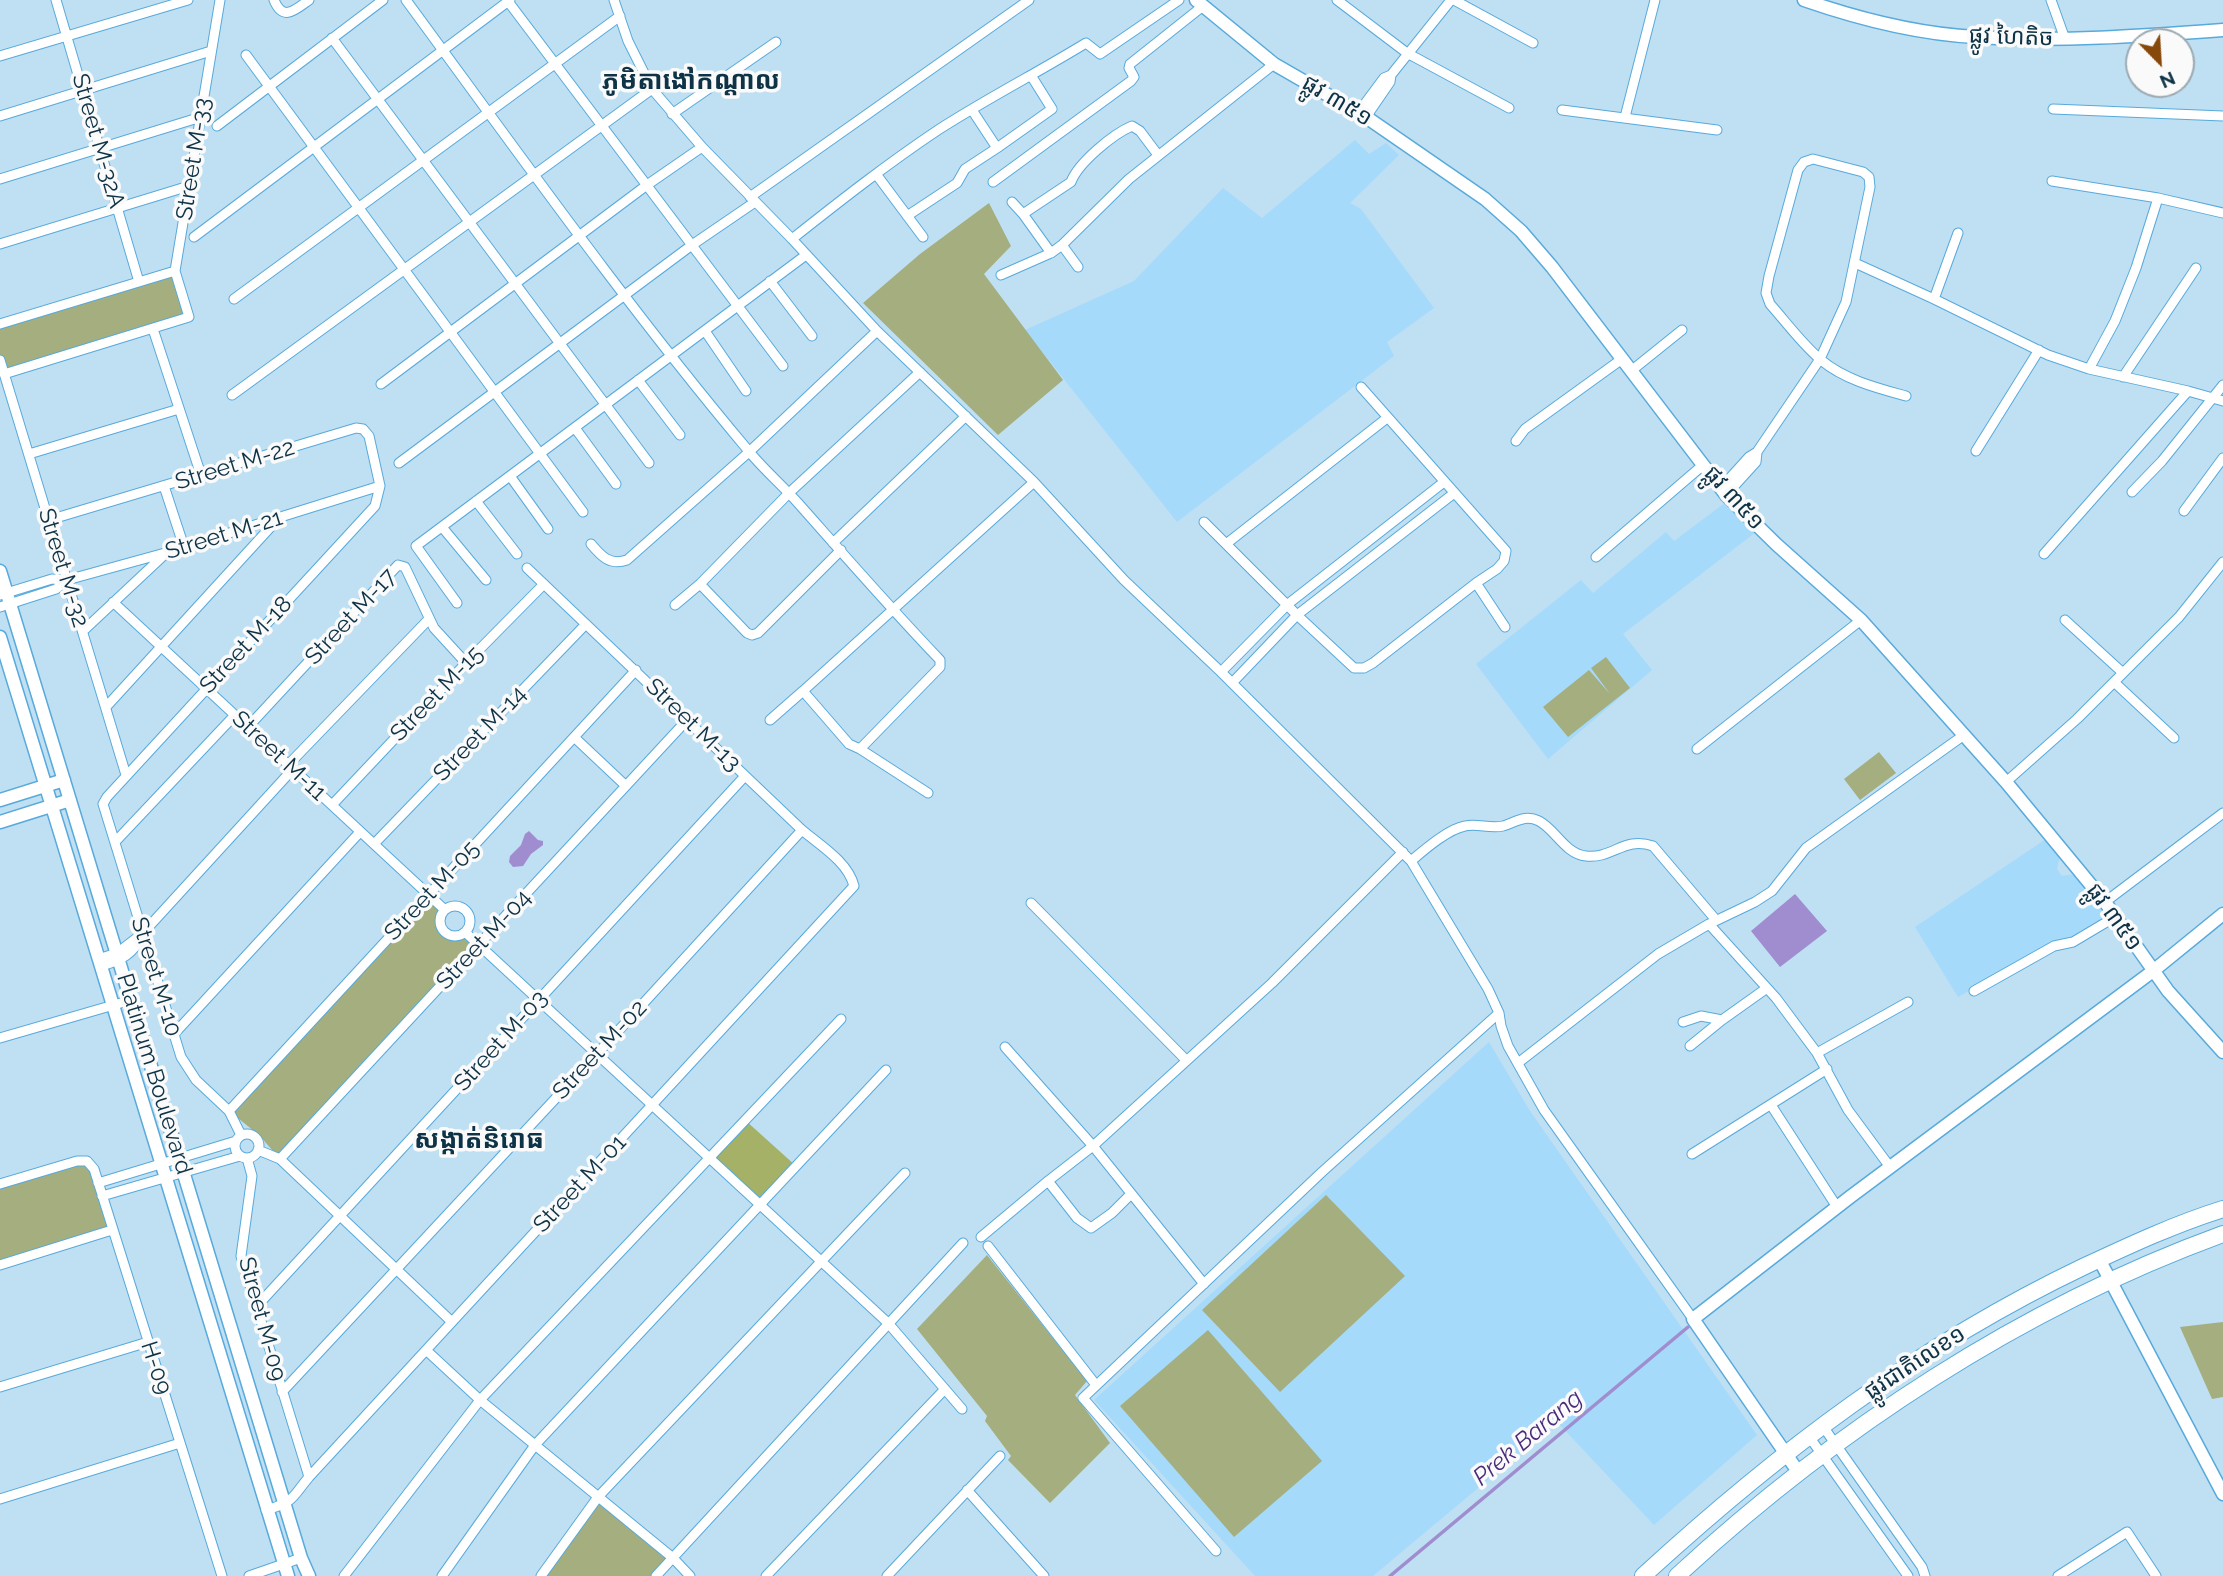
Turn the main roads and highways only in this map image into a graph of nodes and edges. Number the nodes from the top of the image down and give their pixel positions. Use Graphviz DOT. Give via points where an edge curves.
graph roads {
  1 [pos="2223,1209"];
  2 [pos="2223,1234"];
  3 [pos="1942,1344"];
  4 [pos="1956,1364"];
  5 [pos="1643,1576"];
  6 [pos="1678,1576"];
  1 -- 3 [label="highway, ផ្លូវជាតិលេខ១" via="2099,1259"];
  2 -- 4 [label="highway, ផ្លូវជាតិលេខ១" via="2110,1281"];
  3 -- 4 [label="highway"];
  3 -- 5 [label="highway, ផ្លូវជាតិលេខ១" via="1808,1435"];
  4 -- 6 [label="highway, ផ្លូវជាតិលេខ១" via="1837,1444"];
}
